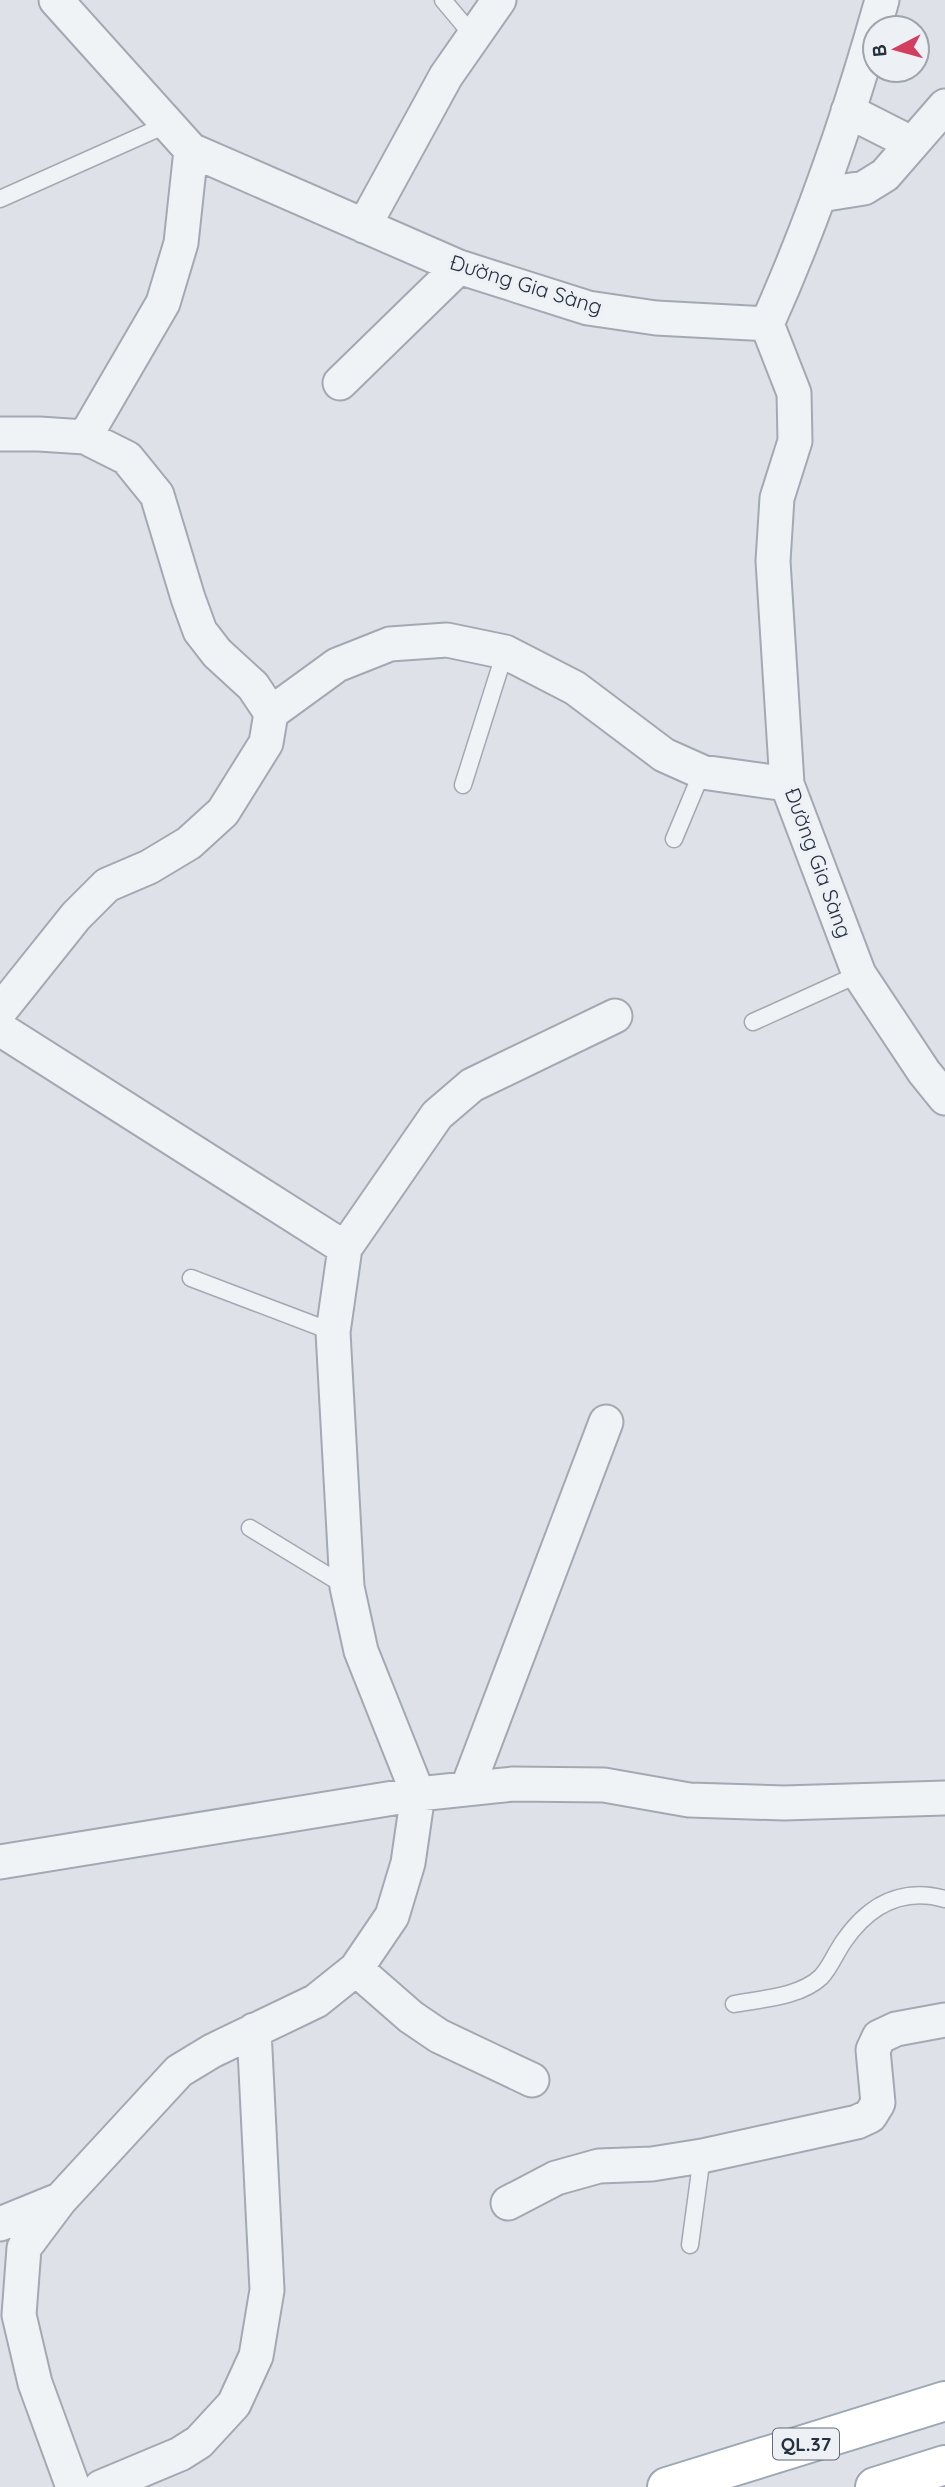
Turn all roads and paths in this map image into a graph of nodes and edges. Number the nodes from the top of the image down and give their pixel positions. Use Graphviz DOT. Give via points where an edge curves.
graph roads {
  1 [pos="56,0"];
  2 [pos="443,0"];
  3 [pos="499,0"];
  4 [pos="882,0"];
  5 [pos="474,37"];
  6 [pos="945,106"];
  7 [pos="848,111"];
  8 [pos="168,124"];
  9 [pos="911,143"];
  10 [pos="191,149"];
  11 [pos="820,195"];
  12 [pos="0,199"];
  13 [pos="364,226"];
  14 [pos="459,267"];
  15 [pos="767,324"];
  16 [pos="340,383"];
  17 [pos="0,434"];
  18 [pos="85,437"];
  19 [pos="505,652"];
  20 [pos="271,713"];
  21 [pos="702,772"];
  22 [pos="787,784"];
  23 [pos="463,785"];
  24 [pos="674,839"];
  25 [pos="859,974"];
  26 [pos="0,1011"];
  27 [pos="615,1016"];
  28 [pos="753,1023"];
  29 [pos="0,1029"];
  30 [pos="945,1098"];
  31 [pos="345,1248"];
  32 [pos="191,1278"];
  33 [pos="334,1332"];
  34 [pos="606,1422"];
  35 [pos="250,1528"];
  36 [pos="347,1587"];
  37 [pos="467,1788"];
  38 [pos="418,1794"];
  39 [pos="945,1798"];
  40 [pos="0,1862"];
  41 [pos="945,1899"];
  42 [pos="356,1969"];
  43 [pos="734,2004"];
  44 [pos="945,2020"];
  45 [pos="254,2030"];
  46 [pos="531,2080"];
  47 [pos="702,2156"];
  48 [pos="60,2200"];
  49 [pos="508,2203"];
  50 [pos="0,2224"];
  51 [pos="690,2245"];
  52 [pos="945,2401"];
  53 [pos="945,2465"];
  54 [pos="73,2487"];
  55 [pos="101,2487"];
  56 [pos="667,2487"];
  57 [pos="875,2487"];
  1 -- 8 [label="street, Đường Gia Sàng"];
  2 -- 5 [label="lane"];
  3 -- 5 [label="street"];
  4 -- 7 [label="street"];
  5 -- 13 [label="street" via="446,76"];
  6 -- 9 [label="street"];
  7 -- 9 [label="street"];
  7 -- 11 [label="street"];
  8 -- 10 [label="street, Đường Gia Sàng"];
  8 -- 12 [label="lane"];
  9 -- 11 [label="street" via="885,175 864,188"];
  10 -- 13 [label="street, Đường Gia Sàng"];
  10 -- 18 [label="street" via="181,243 163,303"];
  11 -- 15 [label="street"];
  13 -- 14 [label="street, Đường Gia Sàng"];
  14 -- 15 [label="street, Đường Gia Sàng" via="588,308 656,318"];
  14 -- 16 [label="street"];
  15 -- 22 [label="street, Đường Gia Sàng" via="794,393 795,441 778,498 773,561"];
  17 -- 18 [label="street"];
  18 -- 20 [label="street" via="127,458 157,495 200,631 253,686"];
  19 -- 20 [label="street" via="447,640 390,643 337,665"];
  19 -- 21 [label="street" via="575,688 664,755"];
  19 -- 23 [label="lane"];
  20 -- 26 [label="street" via="266,743 223,812 189,843 107,885 76,916"];
  21 -- 22 [label="street"];
  21 -- 24 [label="lane"];
  22 -- 25 [label="street, Đường Gia Sàng"];
  25 -- 28 [label="lane"];
  25 -- 30 [label="street, Đường Gia Sàng"];
  27 -- 31 [label="street" via="472,1085 438,1115"];
  29 -- 31 [label="street"];
  31 -- 33 [label="street"];
  32 -- 33 [label="lane"];
  33 -- 36 [label="street"];
  34 -- 37 [label="street"];
  35 -- 36 [label="lane"];
  36 -- 38 [label="street" via="361,1651"];
  37 -- 38 [label="street"];
  37 -- 39 [label="street" via="604,1785 690,1800 784,1803"];
  38 -- 40 [label="street"];
  38 -- 42 [label="street" via="408,1863 392,1916"];
  41 -- 43 [label="lane" via="928,1894 896,1898 864,1915 821,1977 791,1994"];
  42 -- 45 [label="street" via="316,2001"];
  42 -- 46 [label="street" via="439,2036"];
  44 -- 47 [label="street" via="878,2037 873,2050 878,2103 870,2116"];
  45 -- 48 [label="street" via="179,2071"];
  45 -- 55 [label="street" via="267,2290 256,2356 234,2404 199,2442"];
  47 -- 49 [label="street" via="599,2166 556,2178"];
  47 -- 51 [label="lane"];
  48 -- 50 [label="street"];
  48 -- 54 [label="street" via="24,2248 19,2315 35,2383"];
  52 -- 56 [label="main road, QL.37"];
  53 -- 57 [label="main road"];
}
